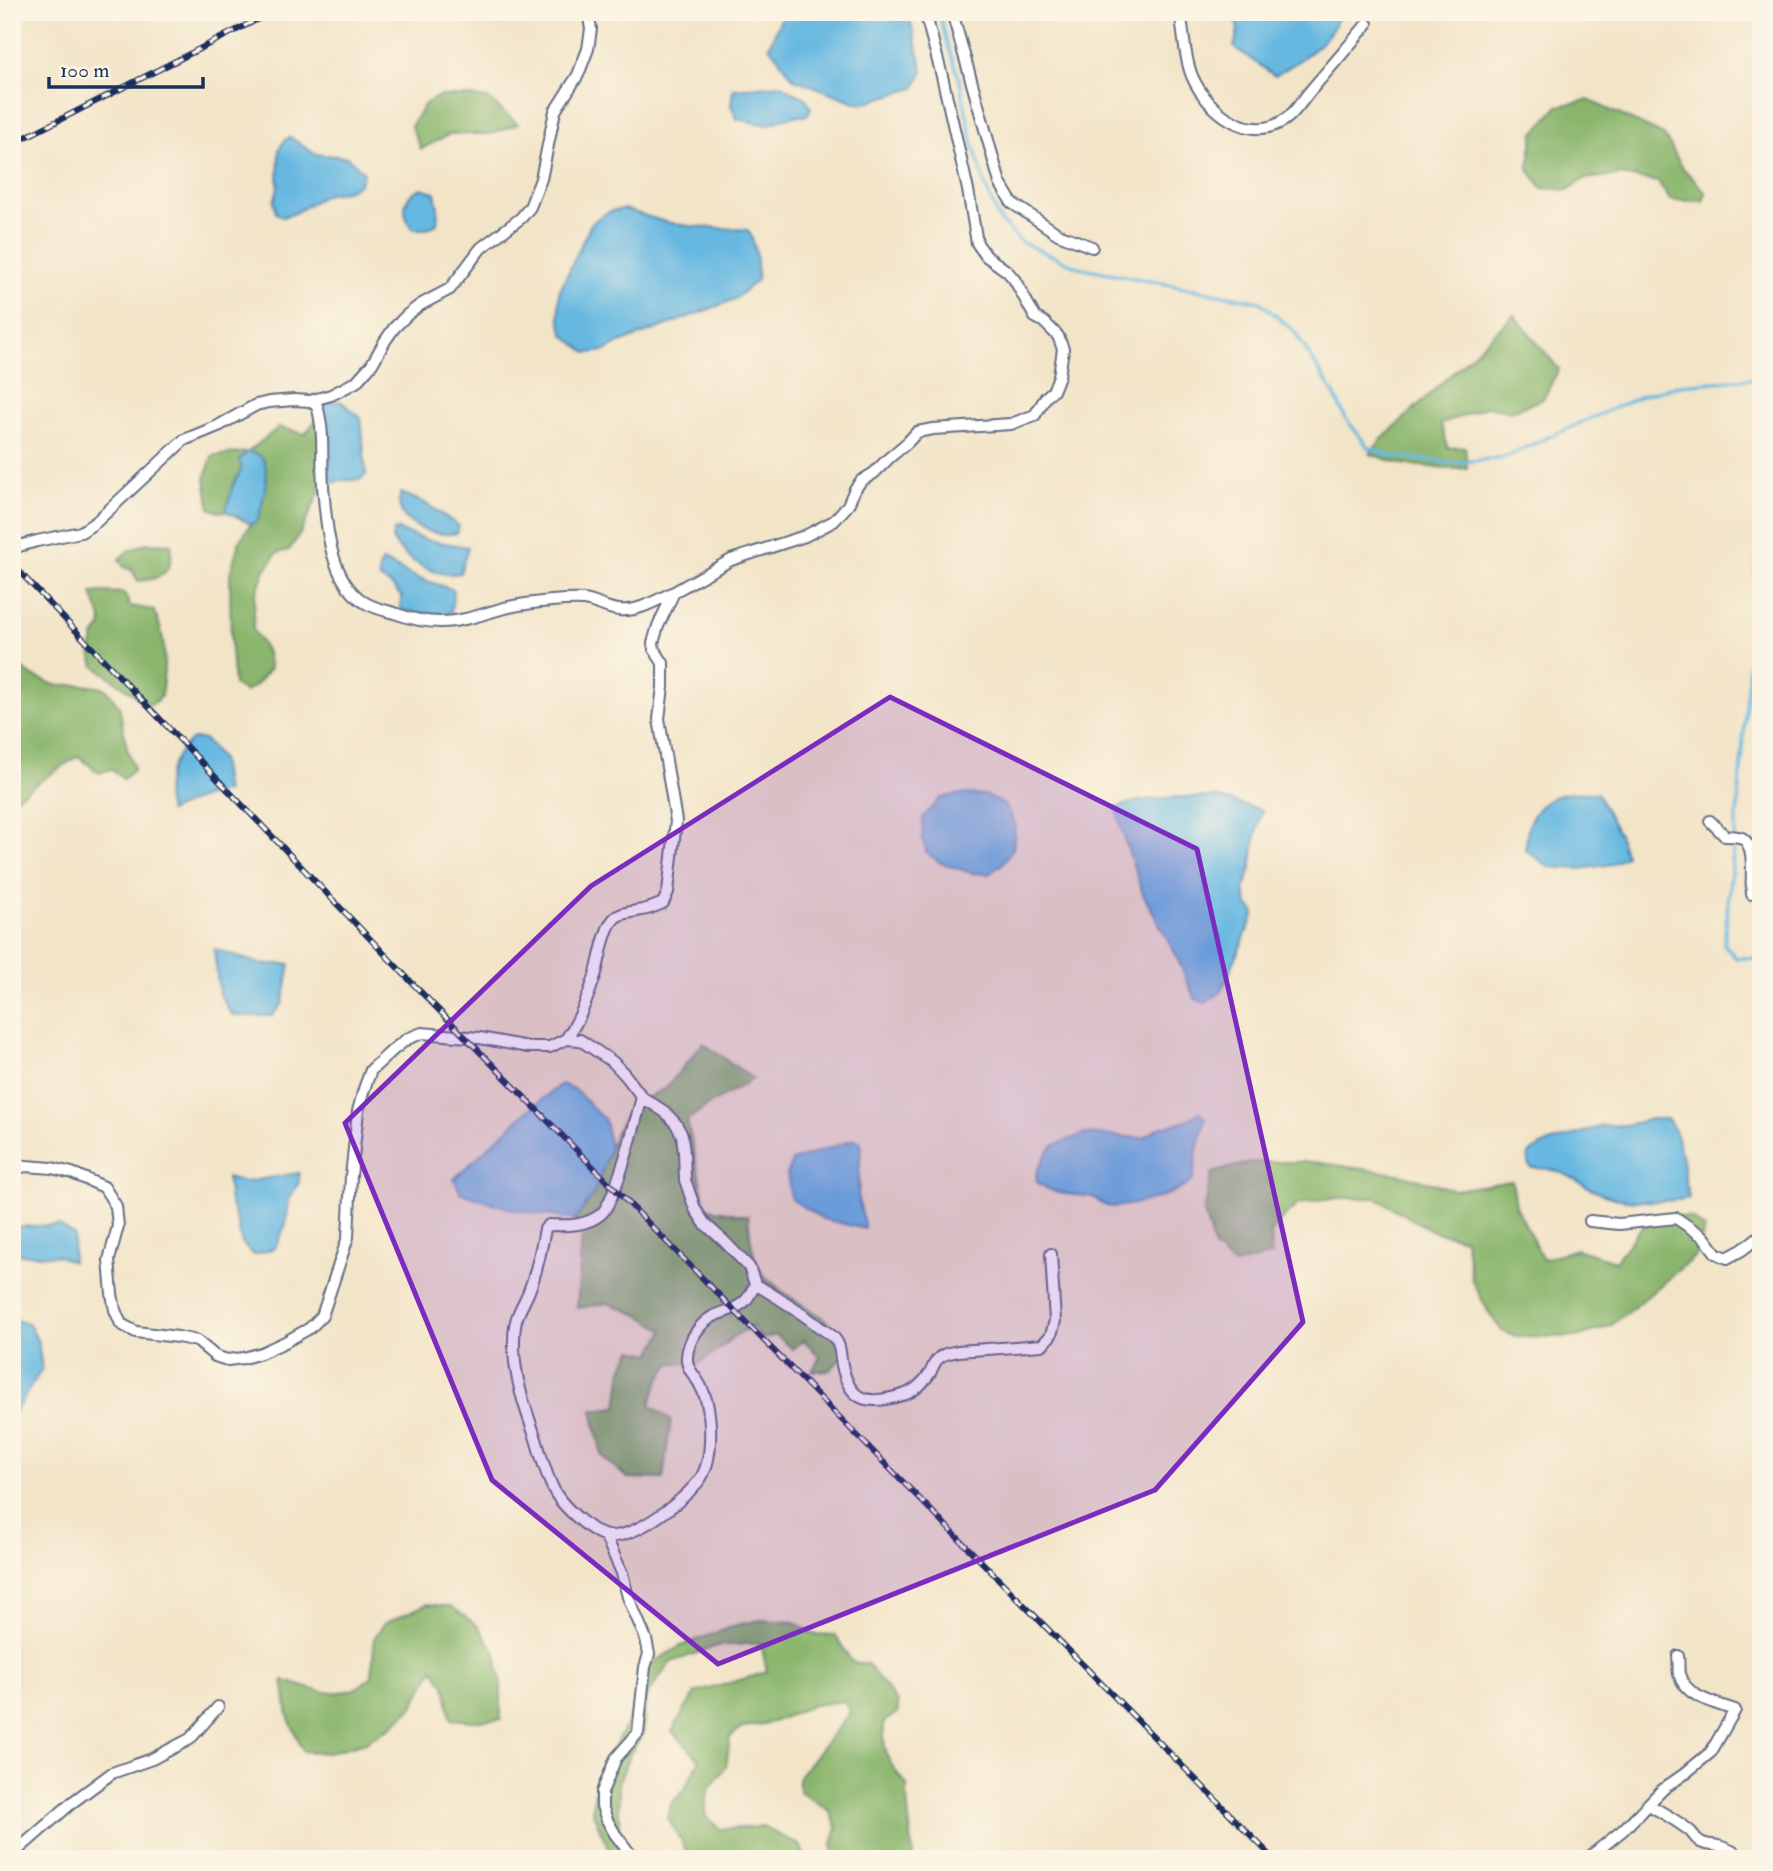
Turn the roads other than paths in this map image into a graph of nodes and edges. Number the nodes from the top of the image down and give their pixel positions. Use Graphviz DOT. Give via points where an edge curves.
graph roads {
  1 [pos="588,12"];
  2 [pos="925,12"];
  3 [pos="952,12"];
  4 [pos="1180,12"];
  5 [pos="1367,24"];
  6 [pos="1092,247"];
  7 [pos="310,401"];
  8 [pos="12,548"];
  9 [pos="674,592"];
  10 [pos="1710,821"];
  11 [pos="1761,896"];
  12 [pos="566,1040"];
  13 [pos="642,1097"];
  14 [pos="12,1169"];
  15 [pos="1590,1220"];
  16 [pos="1761,1235"];
  17 [pos="1051,1254"];
  18 [pos="755,1284"];
  19 [pos="606,1537"];
  20 [pos="1678,1657"];
  21 [pos="218,1707"];
  22 [pos="1648,1805"];
  23 [pos="12,1855"];
  24 [pos="634,1859"];
  25 [pos="1587,1859"];
  26 [pos="1743,1859"];
  1 -- 7 [label="street" via="588,49 555,111 541,179 530,207 481,248 450,289 420,304 401,321 356,383"];
  2 -- 9 [label="street" via="977,243 1014,279 1035,317 1058,336 1062,363 1053,391 1035,415 1011,424 916,432 861,481 834,522 732,560"];
  3 -- 6 [label="street" via="1000,183 1012,203 1058,234"];
  4 -- 5 [label="street" via="1189,66 1202,94 1232,122 1263,129 1288,118"];
  7 -- 8 [label="street" via="256,405 184,440 82,532"];
  7 -- 9 [label="street" via="320,415 324,499 335,559 349,590 372,607 440,622 516,605 565,600 633,609"];
  9 -- 12 [label="street" via="653,643 663,663 659,719 676,821 668,892 663,903 615,917 587,999"];
  10 -- 11 [label="street" via="1725,835 1746,841 1751,854 1752,894"];
  12 -- 13 [label="street" via="580,1040 612,1062"];
  12 -- 14 [label="street" via="550,1047 528,1047 422,1033 407,1039 371,1070 358,1111 348,1237 322,1316 285,1342 244,1358 227,1360 197,1341 136,1332 121,1324 111,1294 108,1260 118,1226 116,1206 104,1187 52,1168"];
  13 -- 18 [label="street" via="676,1124 695,1209 749,1266"];
  13 -- 19 [label="street" via="603,1213 572,1226 549,1225 545,1229 529,1292 517,1316 514,1341 520,1392 556,1494 590,1528"];
  15 -- 16 [label="street" via="1619,1224 1676,1218 1727,1258"];
  17 -- 18 [label="street" via="1055,1321 1042,1345 944,1354 921,1385 910,1393 887,1398 856,1396 848,1387 834,1338"];
  18 -- 19 [label="street" via="744,1303 712,1317 690,1342 687,1359 691,1374 708,1405 708,1460 699,1480 646,1525"];
  19 -- 24 [label="street" via="649,1654 638,1733 616,1758 602,1792 607,1820"];
  20 -- 22 [label="street" via="1679,1673 1690,1692 1735,1710 1711,1752"];
  21 -- 23 [label="street" via="190,1738 113,1773"];
  22 -- 25 [label="street"];
  22 -- 26 [label="street" via="1696,1839"];
}
